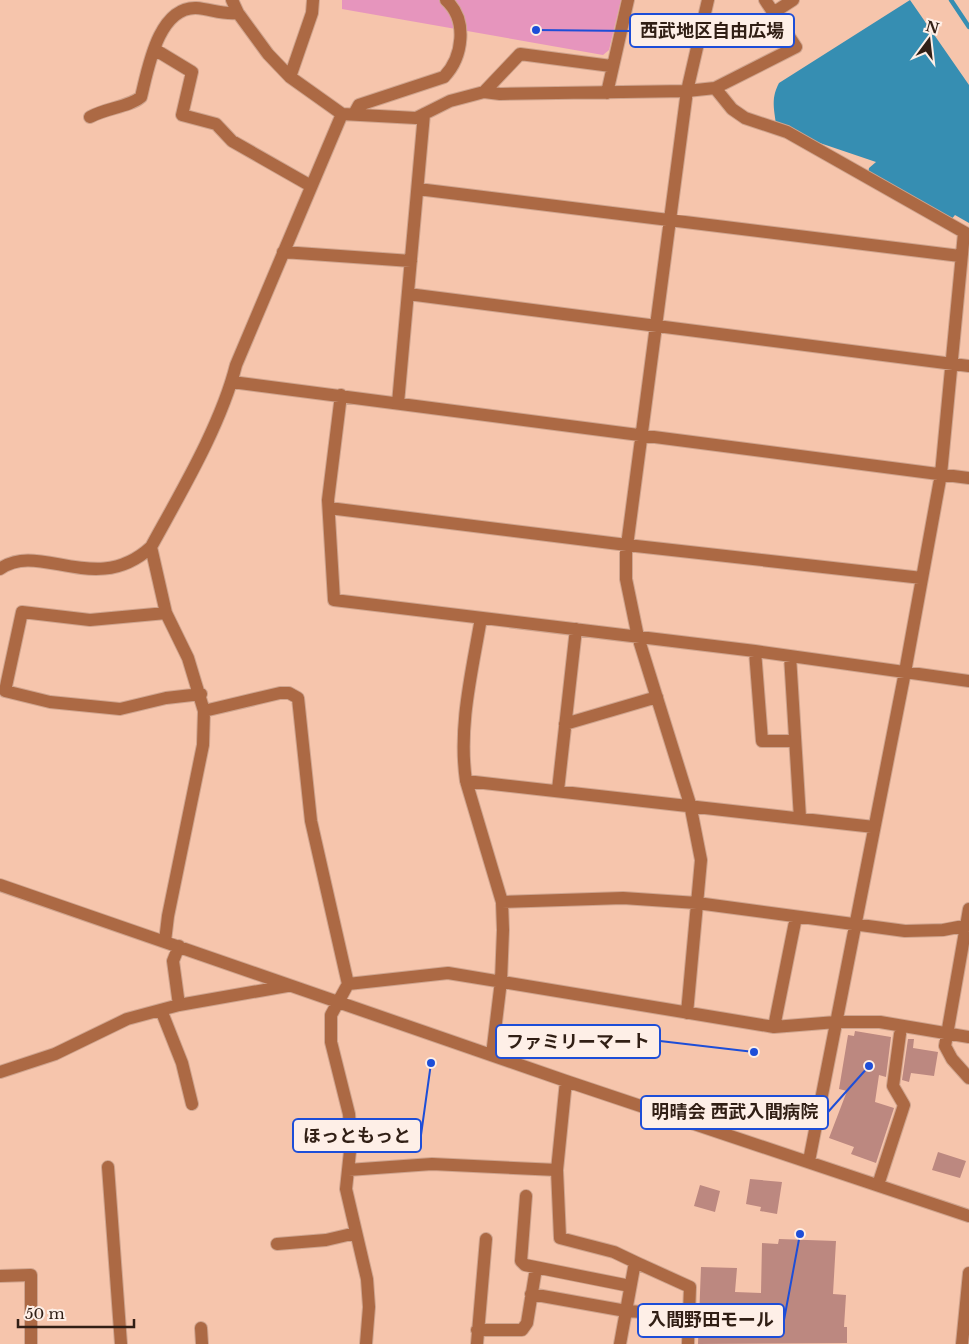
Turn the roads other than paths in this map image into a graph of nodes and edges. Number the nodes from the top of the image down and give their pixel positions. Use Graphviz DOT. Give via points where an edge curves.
graph roads {
  1 [pos="313,0"];
  2 [pos="446,0"];
  3 [pos="628,0"];
  4 [pos="708,0"];
  5 [pos="766,0"];
  6 [pos="793,0"];
  7 [pos="232,4"];
  8 [pos="773,13"];
  9 [pos="154,49"];
  10 [pos="611,66"];
  11 [pos="290,77"];
  12 [pos="715,88"];
  13 [pos="687,91"];
  14 [pos="484,92"];
  15 [pos="607,93"];
  16 [pos="348,114"];
  17 [pos="424,114"];
  18 [pos="90,117"];
  19 [pos="311,186"];
  20 [pos="418,189"];
  21 [pos="670,219"];
  22 [pos="966,234"];
  23 [pos="283,252"];
  24 [pos="960,256"];
  25 [pos="411,261"];
  26 [pos="408,294"];
  27 [pos="656,325"];
  28 [pos="951,364"];
  29 [pos="969,366"];
  30 [pos="232,382"];
  31 [pos="341,395"];
  32 [pos="398,403"];
  33 [pos="642,435"];
  34 [pos="941,474"];
  35 [pos="969,478"];
  36 [pos="329,508"];
  37 [pos="627,545"];
  38 [pos="150,547"];
  39 [pos="0,569"];
  40 [pos="922,578"];
  41 [pos="166,613"];
  42 [pos="481,618"];
  43 [pos="576,629"];
  44 [pos="638,637"];
  45 [pos="755,651"];
  46 [pos="790,656"];
  47 [pos="905,672"];
  48 [pos="969,681"];
  49 [pos="201,694"];
  50 [pos="657,697"];
  51 [pos="204,711"];
  52 [pos="565,724"];
  53 [pos="794,741"];
  54 [pos="466,781"];
  55 [pos="558,790"];
  56 [pos="690,804"];
  57 [pos="800,818"];
  58 [pos="874,827"];
  59 [pos="0,885"];
  60 [pos="502,902"];
  61 [pos="697,903"];
  62 [pos="969,909"];
  63 [pos="796,917"];
  64 [pos="854,925"];
  65 [pos="968,925"];
  66 [pos="165,941"];
  67 [pos="179,946"];
  68 [pos="501,981"];
  69 [pos="348,984"];
  70 [pos="290,986"];
  71 [pos="336,1002"];
  72 [pos="179,1005"];
  73 [pos="161,1010"];
  74 [pos="687,1012"];
  75 [pos="836,1022"];
  76 [pos="774,1027"];
  77 [pos="946,1032"];
  78 [pos="900,1034"];
  79 [pos="969,1037"];
  80 [pos="492,1055"];
  81 [pos="0,1072"];
  82 [pos="969,1078"];
  83 [pos="566,1081"];
  84 [pos="192,1104"];
  85 [pos="809,1161"];
  86 [pos="108,1167"];
  87 [pos="348,1170"];
  88 [pos="557,1170"];
  89 [pos="878,1185"];
  90 [pos="526,1196"];
  91 [pos="969,1216"];
  92 [pos="356,1233"];
  93 [pos="486,1238"];
  94 [pos="277,1244"];
  95 [pos="635,1262"];
  96 [pos="536,1268"];
  97 [pos="969,1273"];
  98 [pos="0,1276"];
  99 [pos="630,1286"];
  100 [pos="531,1294"];
  101 [pos="626,1311"];
  102 [pos="201,1328"];
  103 [pos="659,1329"];
  104 [pos="477,1330"];
  105 [pos="31,1344"];
  106 [pos="121,1344"];
  107 [pos="202,1344"];
  108 [pos="366,1344"];
  109 [pos="478,1344"];
  110 [pos="620,1344"];
  111 [pos="688,1344"];
  112 [pos="962,1344"];
  1 -- 11 [label="street" via="312,13"];
  2 -- 16 [label="street" via="455,8 460,20 457,58 451,69 444,77 359,105"];
  3 -- 10 [label="street"];
  4 -- 13 [label="street"];
  5 -- 8 [label="street"];
  6 -- 8 [label="street"];
  7 -- 9 [label="street" via="225,15 196,8 179,11 166,25"];
  7 -- 11 [label="street" via="268,54"];
  8 -- 12 [label="street" via="796,47"];
  9 -- 18 [label="street" via="141,97"];
  9 -- 19 [label="street" via="192,72 182,115 216,124 232,141"];
  10 -- 14 [label="street" via="520,54"];
  10 -- 15 [label="street"];
  11 -- 16 [label="street"];
  12 -- 13 [label="street"];
  12 -- 22 [label="street" via="732,109 745,118 787,132"];
  13 -- 15 [label="street"];
  13 -- 21 [label="street"];
  14 -- 15 [label="street"];
  14 -- 17 [label="street"];
  16 -- 17 [label="street" via="416,118"];
  16 -- 19 [label="street"];
  17 -- 20 [label="street"];
  19 -- 23 [label="street"];
  20 -- 21 [label="street"];
  20 -- 25 [label="street"];
  21 -- 24 [label="street"];
  21 -- 27 [label="street"];
  22 -- 24 [label="street"];
  23 -- 25 [label="street"];
  23 -- 30 [label="street"];
  24 -- 28 [label="street"];
  25 -- 26 [label="street"];
  26 -- 27 [label="street"];
  26 -- 32 [label="street"];
  27 -- 28 [label="street"];
  27 -- 33 [label="street"];
  28 -- 29 [label="street"];
  28 -- 34 [label="street"];
  30 -- 31 [label="street"];
  30 -- 38 [label="street" via="213,426"];
  31 -- 32 [label="street"];
  31 -- 36 [label="street"];
  32 -- 33 [label="street"];
  33 -- 34 [label="street"];
  33 -- 37 [label="street"];
  34 -- 35 [label="street"];
  34 -- 40 [label="street"];
  36 -- 37 [label="street"];
  36 -- 42 [label="street" via="334,600"];
  37 -- 40 [label="street"];
  37 -- 44 [label="street" via="626,579"];
  38 -- 39 [label="street" via="134,559 104,569 16,560"];
  38 -- 41 [label="street"];
  40 -- 47 [label="street"];
  41 -- 49 [label="street"];
  41 -- 49 [label="street" via="90,620 22,612 5,691 50,702 120,709"];
  42 -- 43 [label="street"];
  42 -- 54 [label="street" via="464,728"];
  43 -- 44 [label="street"];
  43 -- 52 [label="street"];
  44 -- 45 [label="street"];
  44 -- 50 [label="street"];
  45 -- 46 [label="street"];
  45 -- 53 [label="street" via="762,741"];
  46 -- 47 [label="street"];
  46 -- 53 [label="street"];
  47 -- 48 [label="street"];
  47 -- 58 [label="street"];
  49 -- 51 [label="street"];
  50 -- 52 [label="street"];
  50 -- 56 [label="street"];
  51 -- 66 [label="street" via="203,745"];
  51 -- 69 [label="street" via="280,693 298,698 311,822"];
  52 -- 55 [label="street"];
  53 -- 57 [label="street"];
  54 -- 55 [label="street"];
  54 -- 60 [label="street"];
  55 -- 56 [label="street"];
  56 -- 57 [label="street"];
  56 -- 61 [label="street" via="701,860"];
  57 -- 58 [label="street"];
  58 -- 64 [label="street"];
  59 -- 66 [label="street"];
  60 -- 61 [label="street" via="623,898"];
  60 -- 68 [label="street"];
  61 -- 63 [label="street"];
  61 -- 74 [label="street"];
  62 -- 65 [label="street"];
  63 -- 64 [label="street"];
  63 -- 76 [label="street"];
  64 -- 65 [label="street" via="905,931 943,930"];
  64 -- 75 [label="street"];
  65 -- 77 [label="street"];
  66 -- 67 [label="street"];
  67 -- 70 [label="street"];
  67 -- 72 [label="street" via="173,961"];
  68 -- 69 [label="street" via="448,972"];
  68 -- 74 [label="street"];
  68 -- 80 [label="street"];
  69 -- 71 [label="street"];
  70 -- 71 [label="street"];
  70 -- 72 [label="street"];
  71 -- 80 [label="street"];
  71 -- 87 [label="street" via="331,1015 331,1042 349,1114"];
  72 -- 73 [label="street"];
  73 -- 81 [label="street" via="127,1019 55,1054"];
  73 -- 84 [label="street" via="182,1063"];
  74 -- 76 [label="street"];
  75 -- 76 [label="street"];
  75 -- 77 [label="street" via="880,1022"];
  75 -- 85 [label="street"];
  77 -- 79 [label="street"];
  77 -- 82 [label="street" via="945,1046"];
  78 -- 89 [label="street" via="893,1086 904,1105"];
  80 -- 83 [label="street"];
  83 -- 85 [label="street"];
  83 -- 88 [label="street"];
  85 -- 89 [label="street"];
  86 -- 106 [label="street"];
  87 -- 88 [label="street" via="432,1164"];
  87 -- 92 [label="street" via="346,1189"];
  88 -- 95 [label="street" via="560,1238 614,1252"];
  89 -- 91 [label="street"];
  90 -- 96 [label="street" via="521,1261"];
  92 -- 94 [label="street" via="326,1240"];
  92 -- 108 [label="street" via="367,1278"];
  93 -- 104 [label="street"];
  95 -- 99 [label="street"];
  95 -- 111 [label="street" via="690,1287"];
  96 -- 99 [label="street"];
  96 -- 100 [label="street"];
  97 -- 112 [label="street"];
  98 -- 105 [label="street" via="31,1274"];
  99 -- 101 [label="street"];
  100 -- 101 [label="street"];
  100 -- 104 [label="street" via="522,1330"];
  101 -- 103 [label="street" via="660,1313"];
  101 -- 110 [label="street"];
  102 -- 107 [label="street"];
  104 -- 109 [label="street"];
}
